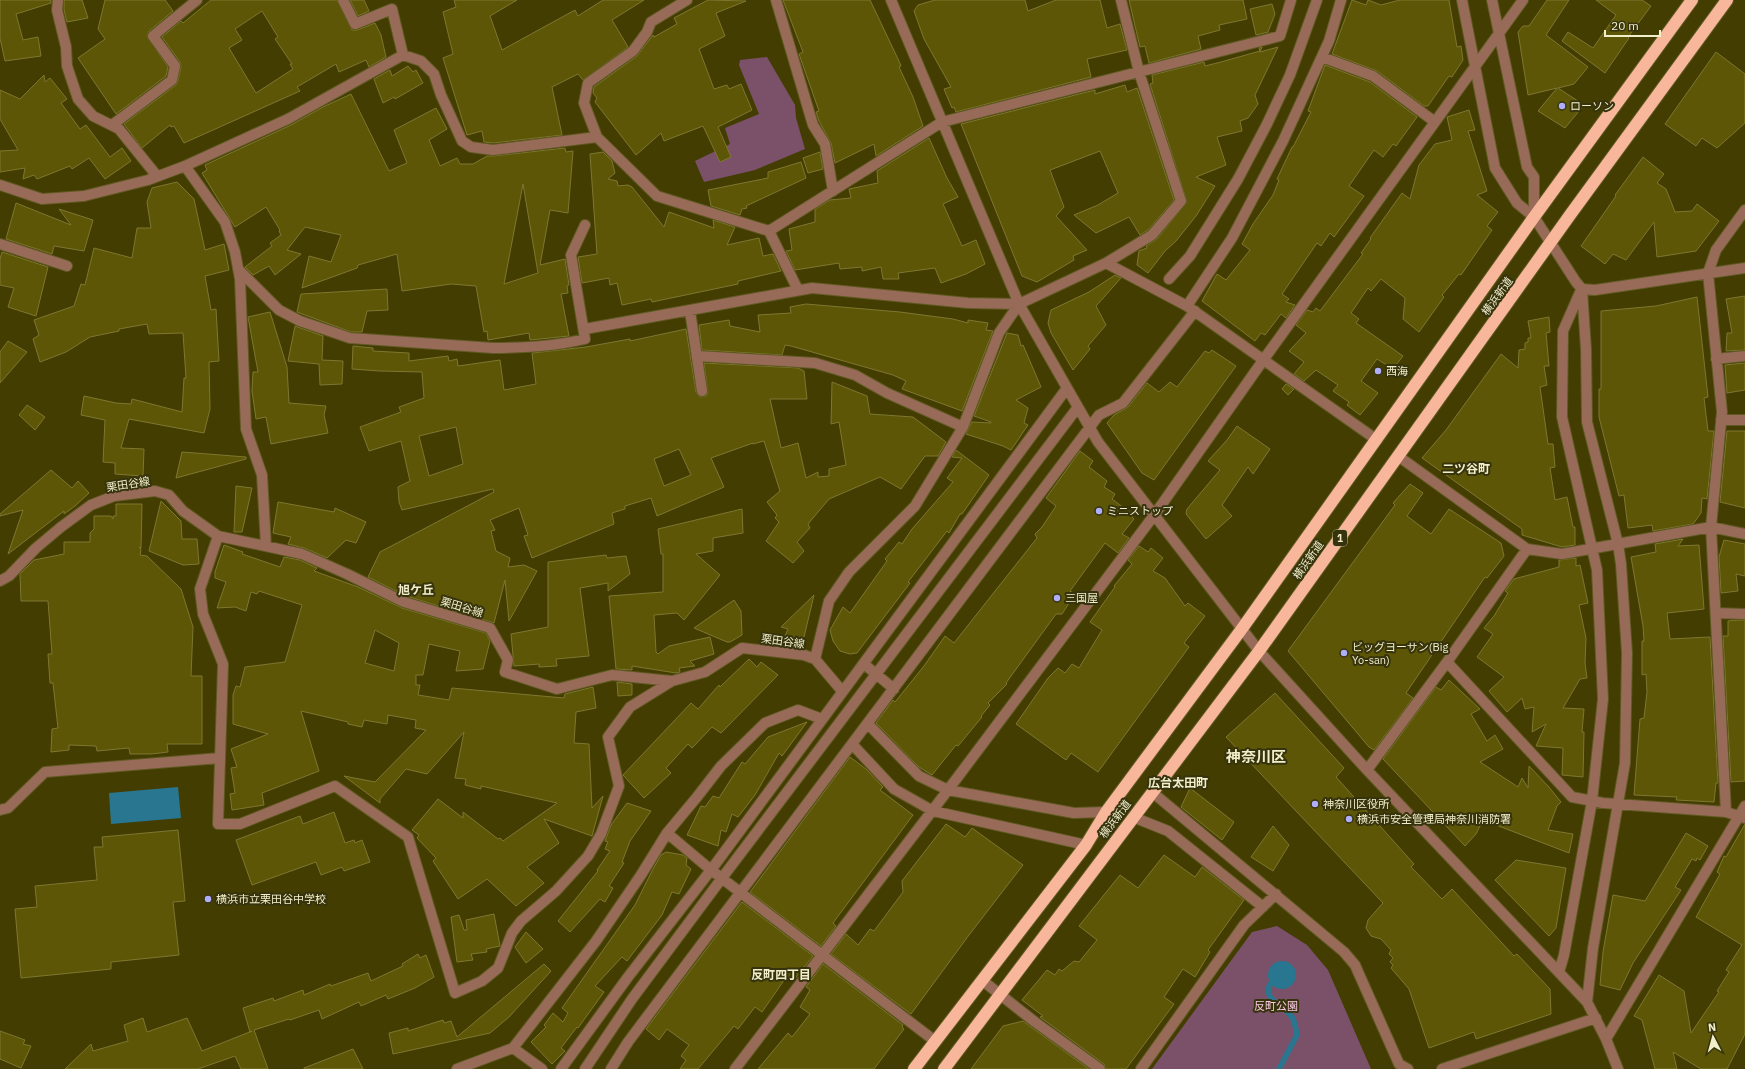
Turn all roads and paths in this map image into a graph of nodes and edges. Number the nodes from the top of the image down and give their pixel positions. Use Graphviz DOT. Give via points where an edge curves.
graph roads {
  1 [pos="58,0"];
  2 [pos="197,0"];
  3 [pos="343,0"];
  4 [pos="687,0"];
  5 [pos="776,0"];
  6 [pos="891,0"];
  7 [pos="1120,0"];
  8 [pos="1291,0"];
  9 [pos="1318,0"];
  10 [pos="1341,0"];
  11 [pos="1462,0"];
  12 [pos="1523,0"];
  13 [pos="1692,0"];
  14 [pos="1727,0"];
  15 [pos="1490,2"];
  16 [pos="1499,33"];
  17 [pos="403,55"];
  18 [pos="1322,57"];
  19 [pos="1475,67"];
  20 [pos="1139,72"];
  21 [pos="942,122"];
  22 [pos="1435,122"];
  23 [pos="112,125"];
  24 [pos="597,137"];
  25 [pos="185,166"];
  26 [pos="157,176"];
  27 [pos="0,184"];
  28 [pos="833,191"];
  29 [pos="1745,210"];
  30 [pos="1534,217"];
  31 [pos="585,225"];
  32 [pos="769,231"];
  33 [pos="0,244"];
  34 [pos="1551,244"];
  35 [pos="1106,263"];
  36 [pos="67,266"];
  37 [pos="1745,268"];
  38 [pos="238,269"];
  39 [pos="1708,273"];
  40 [pos="1169,279"];
  41 [pos="1582,289"];
  42 [pos="798,290"];
  43 [pos="1019,304"];
  44 [pos="1191,308"];
  45 [pos="690,311"];
  46 [pos="585,329"];
  47 [pos="697,356"];
  48 [pos="1745,356"];
  49 [pos="1716,359"];
  50 [pos="1264,360"];
  51 [pos="1067,388"];
  52 [pos="702,391"];
  53 [pos="1078,407"];
  54 [pos="1721,420"];
  55 [pos="1745,420"];
  56 [pos="963,427"];
  57 [pos="1089,428"];
  58 [pos="1377,440"];
  59 [pos="1398,456"];
  60 [pos="1155,514"];
  61 [pos="1712,527"];
  62 [pos="1745,534"];
  63 [pos="218,536"];
  64 [pos="1618,544"];
  65 [pos="266,546"];
  66 [pos="1527,549"];
  67 [pos="1592,549"];
  68 [pos="0,581"];
  69 [pos="1716,613"];
  70 [pos="1745,614"];
  71 [pos="1241,630"];
  72 [pos="1259,651"];
  73 [pos="815,659"];
  74 [pos="1447,662"];
  75 [pos="864,664"];
  76 [pos="875,674"];
  77 [pos="672,681"];
  78 [pos="894,690"];
  79 [pos="842,691"];
  80 [pos="822,719"];
  81 [pos="868,724"];
  82 [pos="852,744"];
  83 [pos="220,758"];
  84 [pos="1367,770"];
  85 [pos="948,790"];
  86 [pos="1152,792"];
  87 [pos="1592,801"];
  88 [pos="1618,804"];
  89 [pos="1745,806"];
  90 [pos="0,810"];
  91 [pos="933,811"];
  92 [pos="1106,812"];
  93 [pos="1726,812"];
  94 [pos="1133,817"];
  95 [pos="1742,817"];
  96 [pos="666,833"];
  97 [pos="1086,845"];
  98 [pos="711,870"];
  99 [pos="722,878"];
  100 [pos="741,893"];
  101 [pos="1276,894"];
  102 [pos="1264,907"];
  103 [pos="822,955"];
  104 [pos="1559,972"];
  105 [pos="982,981"];
  106 [pos="1000,996"];
  107 [pos="1587,1002"];
  108 [pos="1596,1018"];
  109 [pos="1606,1039"];
  110 [pos="935,1042"];
  111 [pos="513,1048"];
  112 [pos="457,1069"];
  113 [pos="542,1069"];
  114 [pos="561,1069"];
  115 [pos="584,1069"];
  116 [pos="611,1069"];
  117 [pos="735,1069"];
  118 [pos="914,1069"];
  119 [pos="944,1069"];
  120 [pos="1100,1069"];
  121 [pos="1141,1069"];
  122 [pos="1408,1069"];
  123 [pos="1442,1069"];
  124 [pos="1618,1069"];
  1 -- 23 [label="street" via="57,10 66,47 67,66 78,99 93,116"];
  2 -- 23 [label="street" via="153,36 174,66 172,80"];
  3 -- 17 [label="street" via="355,24 392,9"];
  4 -- 24 [label="street" via="651,22 648,32 633,51 588,83 584,103"];
  5 -- 28 [label="street" via="813,125 825,144"];
  6 -- 21 [label="street"];
  7 -- 20 [label="street"];
  8 -- 20 [label="street" via="1280,36"];
  9 -- 40 [label="street" via="1290,76 1238,179 1190,256"];
  10 -- 18 [label="street"];
  11 -- 19 [label="street"];
  12 -- 16 [label="street"];
  13 -- 30 [label="highway, 横浜新道 / 1"];
  14 -- 34 [label="highway, 横浜新道 / 1"];
  15 -- 16 [label="street"];
  16 -- 19 [label="street"];
  16 -- 30 [label="street" via="1527,167 1534,177"];
  17 -- 24 [label="street" via="421,61 434,74 462,141 471,147 493,150"];
  17 -- 25 [label="street" via="288,120"];
  18 -- 22 [label="street" via="1373,76"];
  18 -- 44 [label="street" via="1283,141 1232,238"];
  19 -- 22 [label="street"];
  19 -- 30 [label="street" via="1495,168 1517,203"];
  20 -- 21 [label="street"];
  20 -- 35 [label="street" via="1181,202 1152,235"];
  21 -- 28 [label="street"];
  21 -- 43 [label="street"];
  22 -- 50 [label="street"];
  23 -- 26 [label="street" via="119,129"];
  24 -- 32 [label="street" via="657,196"];
  25 -- 26 [label="street"];
  25 -- 38 [label="street" via="225,222"];
  26 -- 27 [label="street" via="84,196 42,199"];
  28 -- 32 [label="street"];
  29 -- 39 [label="street" via="1716,250"];
  30 -- 34 [label="street"];
  30 -- 58 [label="highway, 横浜新道 / 1"];
  31 -- 46 [label="street" via="571,255"];
  32 -- 42 [label="street"];
  33 -- 36 [label="street"];
  34 -- 41 [label="street"];
  34 -- 59 [label="highway, 横浜新道 / 1"];
  35 -- 43 [label="street"];
  35 -- 44 [label="street"];
  37 -- 39 [label="street"];
  38 -- 46 [label="street" via="279,310 300,321 350,338 510,348 585,339"];
  38 -- 65 [label="street" via="246,429 262,476"];
  39 -- 41 [label="street" via="1595,290"];
  39 -- 49 [label="street"];
  41 -- 64 [label="street" via="1587,422"];
  41 -- 67 [label="street" via="1563,331 1562,417"];
  42 -- 43 [label="street" via="812,288 968,304"];
  42 -- 45 [label="street"];
  43 -- 51 [label="street"];
  43 -- 56 [label="street" via="999,333"];
  44 -- 50 [label="street"];
  44 -- 57 [label="street" via="1123,403 1099,415"];
  45 -- 46 [label="street"];
  45 -- 47 [label="street"];
  47 -- 52 [label="street"];
  47 -- 56 [label="street" via="815,363 855,375 887,393"];
  48 -- 49 [label="street"];
  49 -- 54 [label="street"];
  50 -- 58 [label="street"];
  50 -- 60 [label="street"];
  51 -- 53 [label="street"];
  51 -- 75 [label="street"];
  53 -- 57 [label="street"];
  53 -- 76 [label="street"];
  54 -- 55 [label="street"];
  54 -- 61 [label="street"];
  56 -- 73 [label="street" via="915,506 849,572 829,601"];
  57 -- 60 [label="street"];
  57 -- 78 [label="street"];
  58 -- 71 [label="highway, 横浜新道 / 1"];
  59 -- 66 [label="street"];
  59 -- 72 [label="highway, 横浜新道 / 1"];
  60 -- 71 [label="street"];
  60 -- 85 [label="street"];
  61 -- 62 [label="street"];
  61 -- 64 [label="street"];
  61 -- 69 [label="street"];
  63 -- 65 [label="street, 栗田谷線"];
  63 -- 68 [label="street, 栗田谷線" via="183,511 169,495 155,491 114,496 91,505 61,527 9,576"];
  63 -- 83 [label="street" via="200,589 203,614 223,664"];
  64 -- 67 [label="street"];
  64 -- 88 [label="street" via="1627,652 1624,763"];
  65 -- 77 [label="street, 栗田谷線" via="302,554 404,602 490,628 508,660 506,672 513,675 557,689 612,675"];
  66 -- 67 [label="street" via="1562,554"];
  66 -- 74 [label="street"];
  67 -- 87 [label="street" via="1597,570 1603,699"];
  69 -- 70 [label="street"];
  69 -- 93 [label="street"];
  71 -- 72 [label="street"];
  71 -- 92 [label="highway, 横浜新道 / 1"];
  72 -- 84 [label="street"];
  72 -- 86 [label="highway, 横浜新道 / 1"];
  73 -- 77 [label="street, 栗田谷線" via="804,655 742,648 705,672"];
  73 -- 79 [label="street, 栗田谷線"];
  74 -- 84 [label="street"];
  74 -- 87 [label="street" via="1572,798"];
  75 -- 76 [label="street"];
  75 -- 79 [label="street"];
  76 -- 78 [label="street"];
  76 -- 99 [label="street"];
  77 -- 83 [label="street" via="630,707 608,737 619,786 601,834 588,856 556,891 521,921 512,933 498,968 482,981 455,993 408,837 335,786 240,824 218,824"];
  78 -- 81 [label="street"];
  79 -- 80 [label="street"];
  80 -- 96 [label="street" via="798,710 765,723 721,766"];
  80 -- 98 [label="street"];
  81 -- 82 [label="street"];
  81 -- 85 [label="street" via="919,776"];
  82 -- 91 [label="street" via="894,789"];
  82 -- 100 [label="street"];
  83 -- 90 [label="street" via="45,772 8,808"];
  84 -- 104 [label="street"];
  85 -- 91 [label="street"];
  85 -- 92 [label="street" via="1074,813"];
  86 -- 94 [label="highway, 横浜新道 / 1"];
  86 -- 101 [label="street"];
  87 -- 88 [label="street"];
  87 -- 104 [label="street"];
  88 -- 93 [label="street"];
  88 -- 107 [label="street" via="1593,948"];
  89 -- 95 [label="street"];
  91 -- 97 [label="street"];
  91 -- 103 [label="street"];
  92 -- 97 [label="highway, 横浜新道 / 1"];
  93 -- 95 [label="street"];
  94 -- 102 [label="street" via="1168,831"];
  94 -- 106 [label="highway, 横浜新道 / 1"];
  95 -- 109 [label="street"];
  96 -- 98 [label="street"];
  96 -- 111 [label="street" via="596,941"];
  97 -- 105 [label="highway, 横浜新道 / 1"];
  98 -- 99 [label="street"];
  98 -- 114 [label="street"];
  99 -- 100 [label="street"];
  99 -- 115 [label="street" via="632,999"];
  100 -- 103 [label="street"];
  100 -- 116 [label="street" via="628,1042"];
  101 -- 102 [label="street"];
  101 -- 122 [label="street" via="1344,952 1354,965 1399,1064"];
  102 -- 121 [label="street" via="1244,925"];
  103 -- 110 [label="street"];
  103 -- 117 [label="street"];
  104 -- 107 [label="street"];
  105 -- 106 [label="street"];
  105 -- 110 [label="highway, 横浜新道 / 1"];
  106 -- 119 [label="highway, 横浜新道 / 1"];
  106 -- 120 [label="street"];
  107 -- 108 [label="street"];
  108 -- 109 [label="street"];
  108 -- 123 [label="street"];
  109 -- 124 [label="street"];
  110 -- 118 [label="highway, 横浜新道 / 1"];
  111 -- 112 [label="street"];
  111 -- 113 [label="street"];
}
